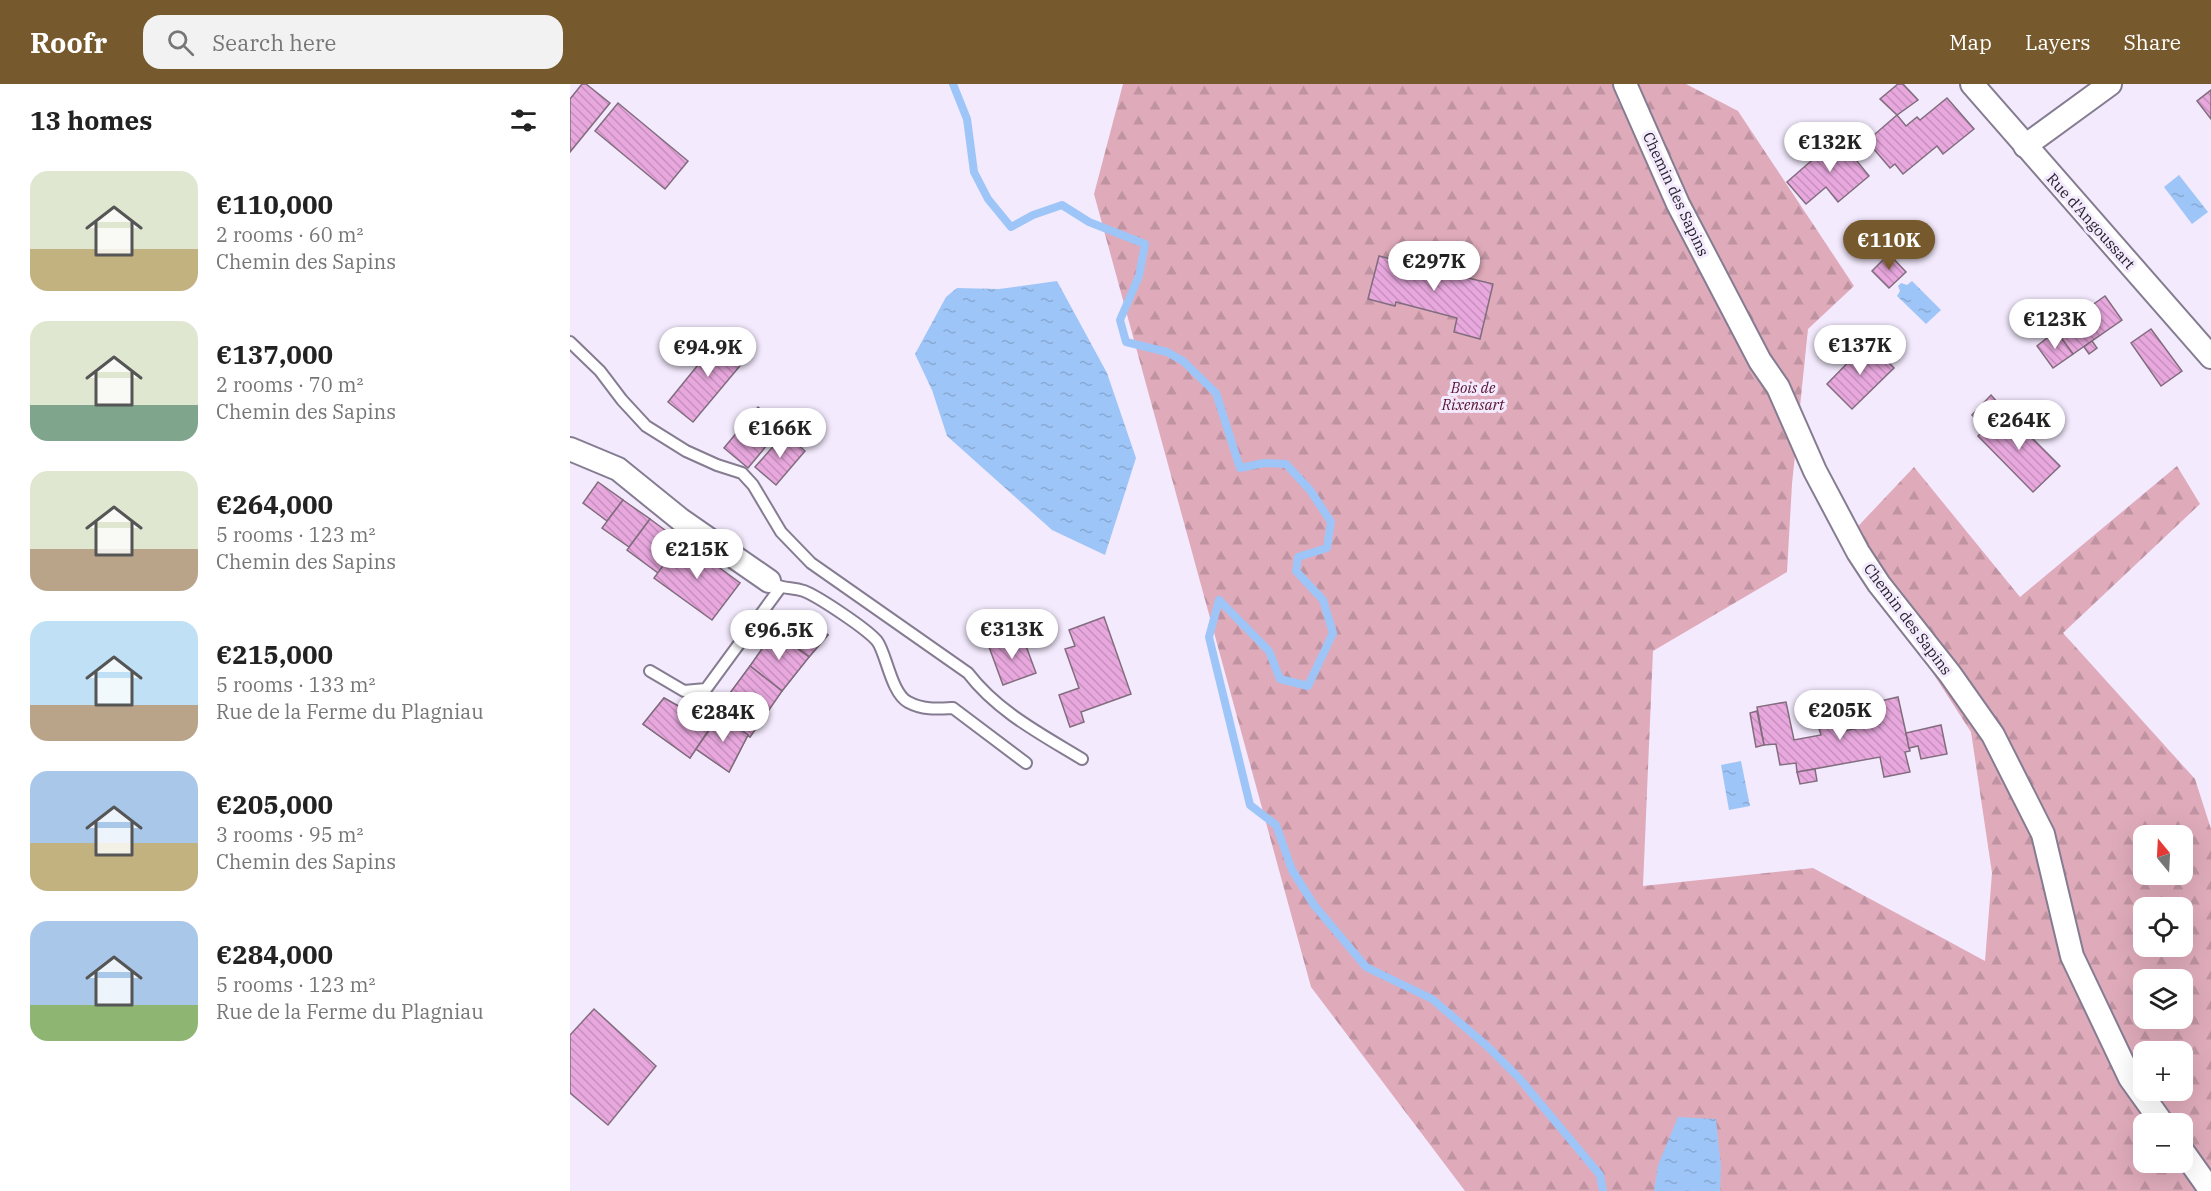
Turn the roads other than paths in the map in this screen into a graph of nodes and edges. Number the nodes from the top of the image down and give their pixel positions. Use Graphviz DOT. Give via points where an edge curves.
graph roads {
  1 [pos="1625,84"];
  2 [pos="1972,84"];
  3 [pos="2110,84"];
  4 [pos="2025,146"];
  5 [pos="570,342"];
  6 [pos="2211,357"];
  7 [pos="570,449"];
  8 [pos="775,584"];
  9 [pos="650,671"];
  10 [pos="1082,759"];
  11 [pos="1026,763"];
  12 [pos="2155,1113"];
  13 [pos="2193,1166"];
  14 [pos="2211,1191"];
  1 -- 12 [label="street, Chemin des Sapins" via="1678,204 1760,361 1778,387 1815,471 1858,552 1998,745 2043,834 2072,956 2130,1078"];
  2 -- 4 [label="street, Rue d'Angoussart"];
  3 -- 4 [label="street"];
  4 -- 6 [label="street, Rue d'Angoussart"];
  5 -- 10 [label="lane" via="646,426 686,451 742,473 781,532 811,563 969,673 1004,710"];
  7 -- 8 [label="street" via="618,469 681,520"];
  8 -- 9 [label="lane" via="705,689 684,691"];
  8 -- 11 [label="lane" via="803,590 878,641 888,672 905,701 930,710 953,708"];
  13 -- 14 [label="street"];
}
